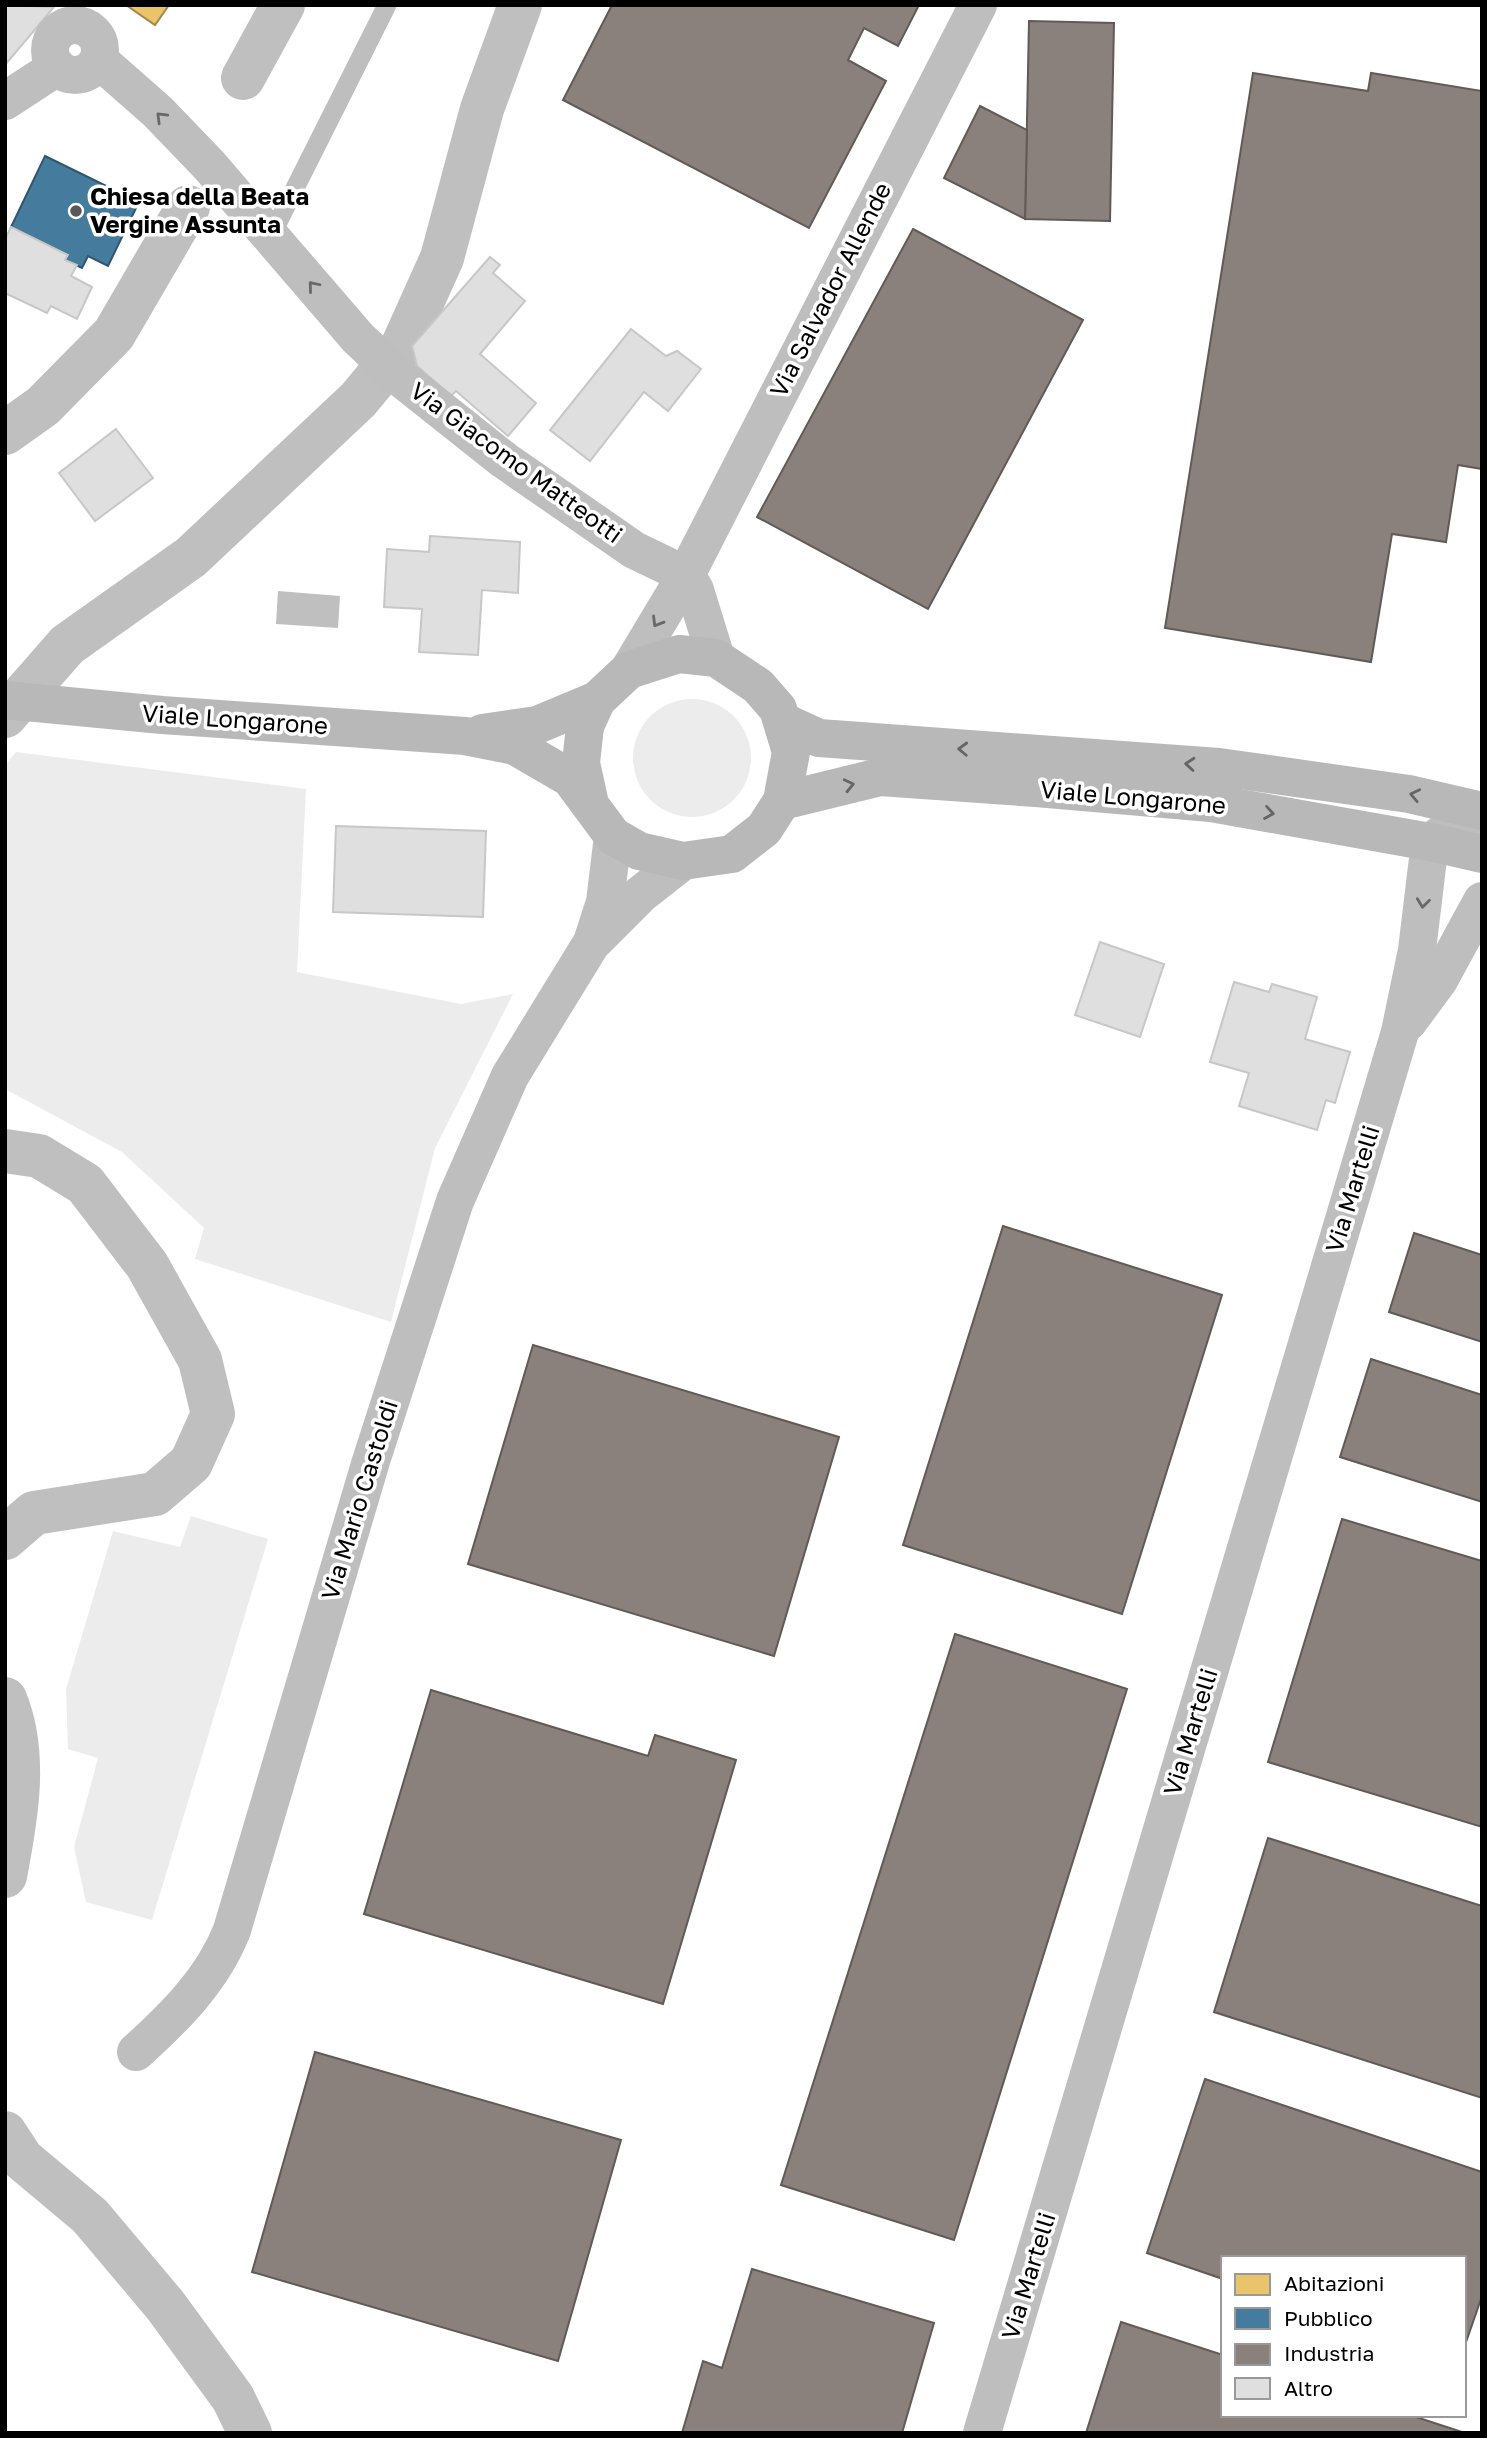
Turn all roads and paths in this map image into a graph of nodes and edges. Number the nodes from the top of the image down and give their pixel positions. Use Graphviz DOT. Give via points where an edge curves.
graph roads {
  1 [pos="387,5"];
  2 [pos="978,5"];
  3 [pos="72,15"];
  4 [pos="99,60"];
  5 [pos="57,67"];
  6 [pos="5,101"];
  7 [pos="271,236"];
  8 [pos="686,575"];
  9 [pos="716,658"];
  10 [pos="629,670"];
  11 [pos="5,700"];
  12 [pos="597,700"];
  13 [pos="784,722"];
  14 [pos="465,736"];
  15 [pos="782,801"];
  16 [pos="590,804"];
  17 [pos="1480,814"];
  18 [pos="613,836"];
  19 [pos="1430,842"];
  20 [pos="1482,854"];
  21 [pos="683,861"];
  22 [pos="1482,901"];
  23 [pos="591,944"];
  24 [pos="1400,1032"];
  25 [pos="136,2052"];
  26 [pos="982,2433"];
  1 -- 7 [label="lane"];
  2 -- 8 [label="street, Via Salvador Allende"];
  3 -- 4 [label="street" via="99,40"];
  3 -- 5 [label="street" via="54,36 50,52"];
  4 -- 5 [label="street" via="79,75"];
  7 -- 4 [label="street, Via Giacomo Matteotti, one-way" via="158,112"];
  5 -- 6 [label="street"];
  8 -- 7 [label="street, Via Giacomo Matteotti, one-way" via="634,550 504,460 397,375 358,338"];
  8 -- 9 [label="street"];
  8 -- 10 [label="street, Via Salvador Allende, one-way"];
  9 -- 10 [label="main road" via="678,654"];
  9 -- 13 [label="main road" via="758,686 779,709"];
  10 -- 12 [label="main road"];
  11 -- 14 [label="main road, Viale Longarone"];
  12 -- 14 [label="main road, Viale Longarone" via="537,725"];
  12 -- 16 [label="main road" via="581,748"];
  13 -- 15 [label="main road" via="791,752"];
  17 -- 13 [label="main road, Viale Longarone, one-way" via="1409,794 1219,767 819,738"];
  14 -- 16 [label="main road, Viale Longarone" via="515,746 533,755 570,778"];
  15 -- 19 [label="main road, Viale Longarone, one-way" via="880,777 1211,803"];
  15 -- 21 [label="main road" via="764,829 732,854"];
  16 -- 18 [label="main road"];
  17 -- 19 [label="street"];
  18 -- 21 [label="main road" via="639,851"];
  18 -- 23 [label="street, Via Mario Castoldi" via="605,902"];
  19 -- 20 [label="main road, Viale Longarone"];
  19 -- 24 [label="street, Via Martelli, one-way" via="1417,950"];
  21 -- 23 [label="street, Via Mario Castoldi"];
  22 -- 24 [label="street, Via Martelli" via="1439,980"];
  23 -- 25 [label="street, Via Mario Castoldi" via="510,1076 455,1201 371,1461 228,1942 205,1980"];
  24 -- 26 [label="street, Via Martelli"];
}
